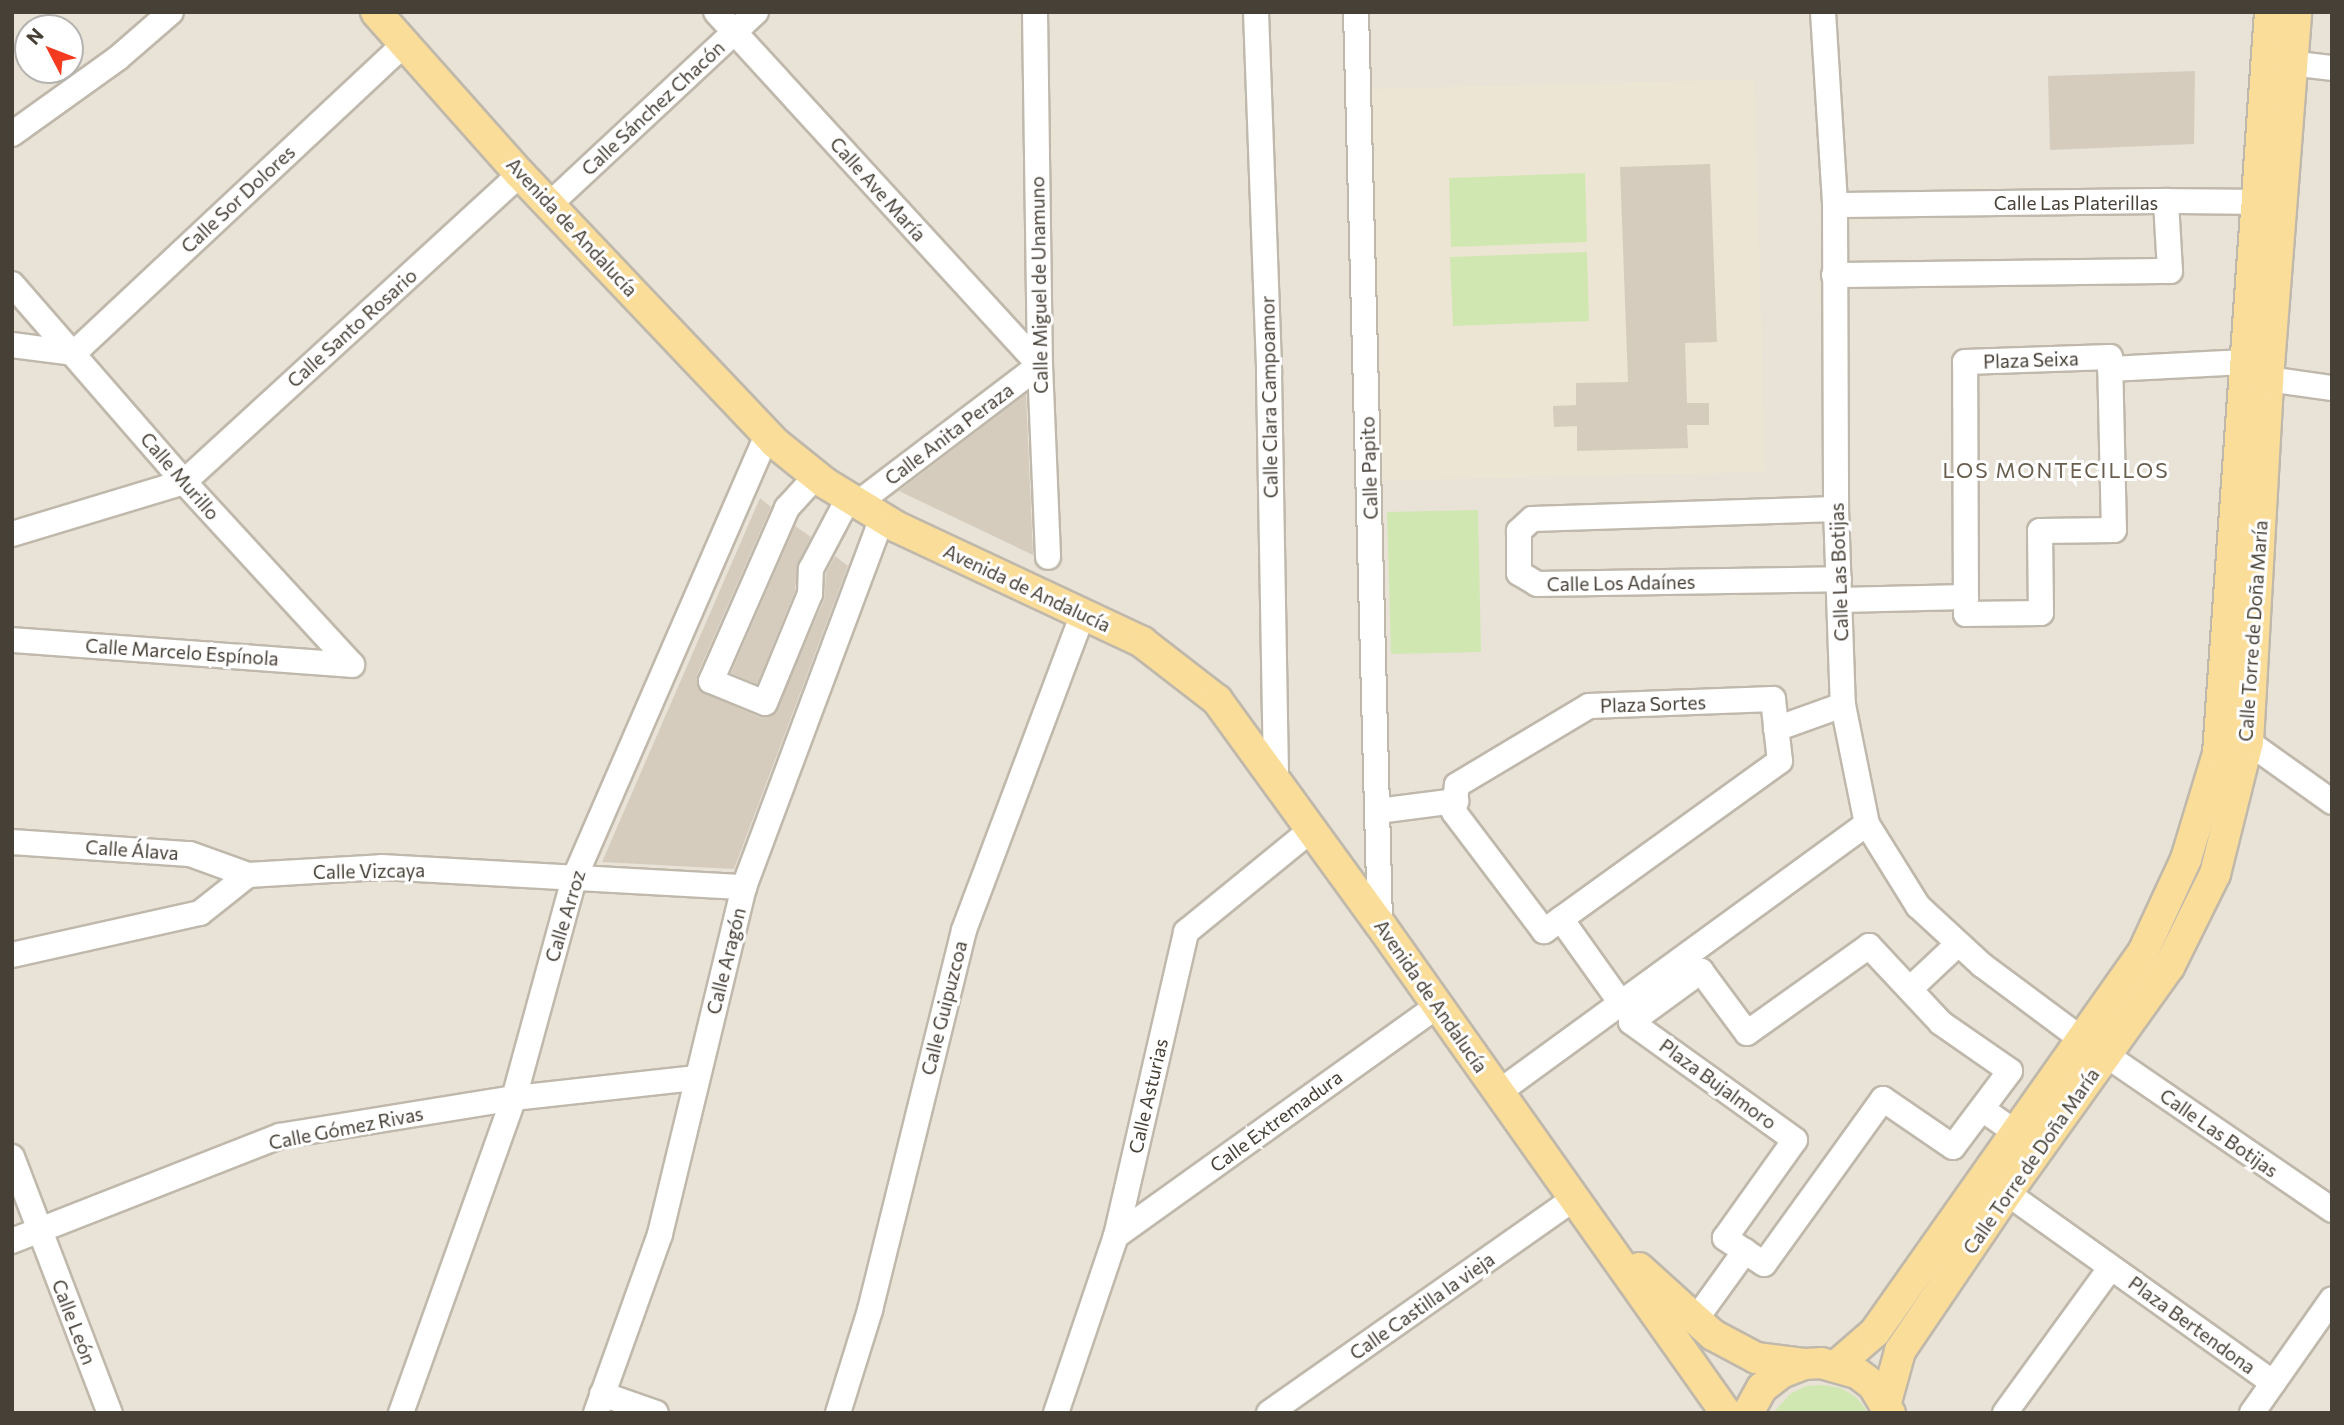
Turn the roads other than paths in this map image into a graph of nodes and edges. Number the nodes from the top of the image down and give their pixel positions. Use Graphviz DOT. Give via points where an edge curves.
graph roads {
  1 [pos="171,12"];
  2 [pos="376,12"];
  3 [pos="716,12"];
  4 [pos="756,12"];
  5 [pos="1016,12"];
  6 [pos="1256,12"];
  7 [pos="1356,12"];
  8 [pos="1824,12"];
  9 [pos="2270,12"];
  10 [pos="2296,12"];
  11 [pos="1035,22"];
  12 [pos="734,32"];
  13 [pos="403,45"];
  14 [pos="2290,63"];
  15 [pos="2332,68"];
  16 [pos="12,134"];
  17 [pos="520,174"];
  18 [pos="2166,201"];
  19 [pos="2256,202"];
  20 [pos="549,205"];
  21 [pos="1835,205"];
  22 [pos="1834,275"];
  23 [pos="12,284"];
  24 [pos="12,345"];
  25 [pos="74,353"];
  26 [pos="1040,365"];
  27 [pos="2110,369"];
  28 [pos="2257,370"];
  29 [pos="2332,388"];
  30 [pos="768,433"];
  31 [pos="817,475"];
  32 [pos="184,482"];
  33 [pos="863,506"];
  34 [pos="1836,509"];
  35 [pos="12,534"];
  36 [pos="1048,557"];
  37 [pos="1840,589"];
  38 [pos="1966,597"];
  39 [pos="1083,614"];
  40 [pos="12,640"];
  41 [pos="352,665"];
  42 [pos="1843,705"];
  43 [pos="1776,729"];
  44 [pos="2248,742"];
  45 [pos="1276,781"];
  46 [pos="1455,801"];
  47 [pos="2332,802"];
  48 [pos="1378,811"];
  49 [pos="1867,824"];
  50 [pos="1311,830"];
  51 [pos="12,842"];
  52 [pos="248,875"];
  53 [pos="574,878"];
  54 [pos="744,887"];
  55 [pos="1561,919"];
  56 [pos="1380,924"];
  57 [pos="1958,944"];
  58 [pos="12,955"];
  59 [pos="1665,984"];
  60 [pos="1910,989"];
  61 [pos="1621,1003"];
  62 [pos="1437,1006"];
  63 [pos="2080,1038"];
  64 [pos="2106,1055"];
  65 [pos="696,1078"];
  66 [pos="1499,1092"];
  67 [pos="513,1098"];
  68 [pos="1982,1109"];
  69 [pos="2015,1132"];
  70 [pos="12,1157"];
  71 [pos="2007,1193"];
  72 [pos="1575,1198"];
  73 [pos="2332,1210"];
  74 [pos="39,1231"];
  75 [pos="1600,1233"];
  76 [pos="1116,1236"];
  77 [pos="12,1241"];
  78 [pos="1745,1251"];
  79 [pos="2111,1267"];
  80 [pos="2332,1299"];
  81 [pos="1696,1319"];
  82 [pos="1804,1364"];
  83 [pos="1837,1365"];
  84 [pos="2273,1383"];
  85 [pos="599,1404"];
  86 [pos="1888,1408"];
  87 [pos="2006,1412"];
  88 [pos="110,1413"];
  89 [pos="401,1413"];
  90 [pos="656,1413"];
  91 [pos="838,1413"];
  92 [pos="1056,1413"];
  93 [pos="1269,1413"];
  94 [pos="1726,1413"];
  95 [pos="1748,1413"];
  96 [pos="2252,1413"];
  1 -- 16 [label="street" via="118,58"];
  2 -- 13 [label="main road, Avenida de Andalucía"];
  3 -- 12 [label="street, Calle Ave María"];
  4 -- 12 [label="street, Calle Sánchez Chacón"];
  5 -- 11 [label="street"];
  6 -- 45 [label="street, Calle Clara Campoamor" via="1269,374"];
  7 -- 48 [label="street, Calle Papito"];
  8 -- 21 [label="street, Calle Las Botijas"];
  9 -- 19 [label="main road, Calle Torre de Doña María"];
  10 -- 14 [label="main road, Calle Torre de Doña María"];
  11 -- 26 [label="street, Calle Miguel de Unamuno"];
  12 -- 20 [label="street, Calle Sánchez Chacón"];
  12 -- 26 [label="street, Calle Ave María"];
  13 -- 17 [label="main road, Avenida de Andalucía"];
  13 -- 25 [label="street, Calle Sor Dolores"];
  14 -- 15 [label="street"];
  14 -- 28 [label="main road, Calle Torre de Doña María"];
  17 -- 20 [label="main road, Avenida de Andalucía"];
  17 -- 32 [label="street, Calle Santo Rosario"];
  18 -- 19 [label="street"];
  18 -- 21 [label="street, Calle Las Platerillas"];
  18 -- 22 [label="street, Calle Las Platerillas" via="2170,271"];
  19 -- 28 [label="main road, Calle Torre de Doña María"];
  20 -- 30 [label="main road, Avenida de Andalucía"];
  21 -- 22 [label="street, Calle Las Botijas"];
  22 -- 34 [label="street, Calle Las Botijas"];
  23 -- 25 [label="street, Calle Murillo"];
  24 -- 25 [label="street"];
  25 -- 32 [label="street, Calle Murillo"];
  26 -- 33 [label="street, Calle Anita Peraza"];
  26 -- 36 [label="street, Calle Miguel de Unamuno"];
  27 -- 28 [label="street, Plaza Seixa"];
  27 -- 38 [label="street, Plaza Seixa" via="2110,357 1965,362"];
  27 -- 38 [label="street" via="2114,530 2040,531 2041,613 1966,614"];
  28 -- 29 [label="street, Plaza Seixa"];
  28 -- 44 [label="main road, Calle Torre de Doña María"];
  28 -- 63 [label="main road, Calle Torre de Doña María" via="2218,754 2186,859 2144,950"];
  30 -- 31 [label="main road, Avenida de Andalucía"];
  30 -- 53 [label="street, Calle Arroz"];
  31 -- 33 [label="main road, Avenida de Andalucía"];
  31 -- 33 [label="street" via="787,509 711,681 765,703 810,594 811,569"];
  32 -- 35 [label="street"];
  32 -- 41 [label="street, Calle Murillo"];
  33 -- 39 [label="main road, Avenida de Andalucía"];
  33 -- 54 [label="street, Calle Aragón"];
  34 -- 37 [label="street, Calle Las Botijas"];
  34 -- 37 [label="street, Calle Los Adaínes" via="1532,519 1519,531 1519,573 1537,584"];
  37 -- 38 [label="street"];
  37 -- 42 [label="street, Calle Las Botijas"];
  39 -- 45 [label="main road, Avenida de Andalucía" via="1142,642 1217,699"];
  39 -- 91 [label="street, Calle Guipuzcoa" via="964,930 870,1310"];
  40 -- 41 [label="street, Calle Marcelo Espínola"];
  42 -- 43 [label="street"];
  42 -- 49 [label="street, Calle Las Botijas"];
  43 -- 46 [label="street, Plaza Sortes" via="1773,699 1589,706 1457,785"];
  43 -- 55 [label="street, Plaza Sortes" via="1780,761"];
  44 -- 47 [label="street"];
  44 -- 64 [label="main road, Calle Torre de Doña María" via="2215,874 2169,967"];
  45 -- 50 [label="main road, Avenida de Andalucía"];
  46 -- 48 [label="street"];
  46 -- 55 [label="street" via="1454,812 1545,931"];
  48 -- 56 [label="street, Calle Papito"];
  49 -- 57 [label="street, Calle Las Botijas" via="1918,906"];
  49 -- 59 [label="street"];
  50 -- 56 [label="main road, Avenida de Andalucía"];
  50 -- 76 [label="street, Calle Asturias" via="1186,932"];
  51 -- 52 [label="street, Calle Álava" via="190,854"];
  52 -- 53 [label="street, Calle Vizcaya" via="380,867"];
  52 -- 58 [label="street" via="200,913"];
  53 -- 54 [label="street, Calle Vizcaya"];
  53 -- 67 [label="street, Calle Arroz"];
  54 -- 65 [label="street, Calle Aragón"];
  55 -- 61 [label="street"];
  56 -- 62 [label="main road, Avenida de Andalucía"];
  57 -- 60 [label="street"];
  57 -- 63 [label="street, Calle Las Botijas"];
  59 -- 60 [label="street, Plaza Bujalmoro" via="1701,971 1747,1033 1869,946"];
  59 -- 61 [label="street"];
  59 -- 78 [label="street, Plaza Bujalmoro" via="1631,1022 1795,1140 1725,1238"];
  60 -- 68 [label="street, Plaza Bujalmoro" via="1941,1023 2011,1071"];
  61 -- 66 [label="street"];
  62 -- 66 [label="main road, Avenida de Andalucía"];
  62 -- 76 [label="street, Calle Extremadura"];
  63 -- 69 [label="main road, Calle Torre de Doña María"];
  64 -- 71 [label="main road, Calle Torre de Doña María"];
  64 -- 73 [label="street, Calle Las Botijas"];
  65 -- 67 [label="street, Calle Gómez Rivas"];
  65 -- 85 [label="street, Calle Aragón" via="660,1234"];
  66 -- 72 [label="main road, Avenida de Andalucía"];
  67 -- 74 [label="street, Calle Gómez Rivas" via="280,1136"];
  67 -- 89 [label="street, Calle Arroz"];
  68 -- 69 [label="street"];
  68 -- 78 [label="street, Plaza Bujalmoro" via="1953,1147 1883,1099 1764,1264"];
  69 -- 83 [label="main road, Calle Torre de Doña María" via="1875,1332"];
  70 -- 74 [label="street, Calle León"];
  71 -- 79 [label="street, Plaza Bertendona"];
  71 -- 86 [label="main road, Calle Torre de Doña María" via="1900,1351"];
  72 -- 75 [label="main road, Avenida de Andalucía"];
  72 -- 93 [label="street, Calle Castilla la vieja"];
  74 -- 77 [label="street, Calle Gómez Rivas"];
  74 -- 88 [label="street, Calle León"];
  75 -- 81 [label="main road, Avenida de Andalucía"];
  75 -- 94 [label="main road, Avenida de Andalucía"];
  76 -- 92 [label="street, Calle Asturias"];
  78 -- 81 [label="street"];
  79 -- 84 [label="street, Plaza Bertendona"];
  79 -- 87 [label="street, Plaza Bertendona"];
  80 -- 84 [label="street"];
  81 -- 82 [label="main road, Avenida de Andalucía" via="1713,1335 1756,1358"];
  82 -- 83 [label="main road, Avenida de Andalucía"];
  82 -- 95 [label="main road" via="1781,1373 1762,1388"];
  83 -- 86 [label="main road" via="1873,1385"];
  84 -- 96 [label="street"];
  85 -- 90 [label="street"];
}
